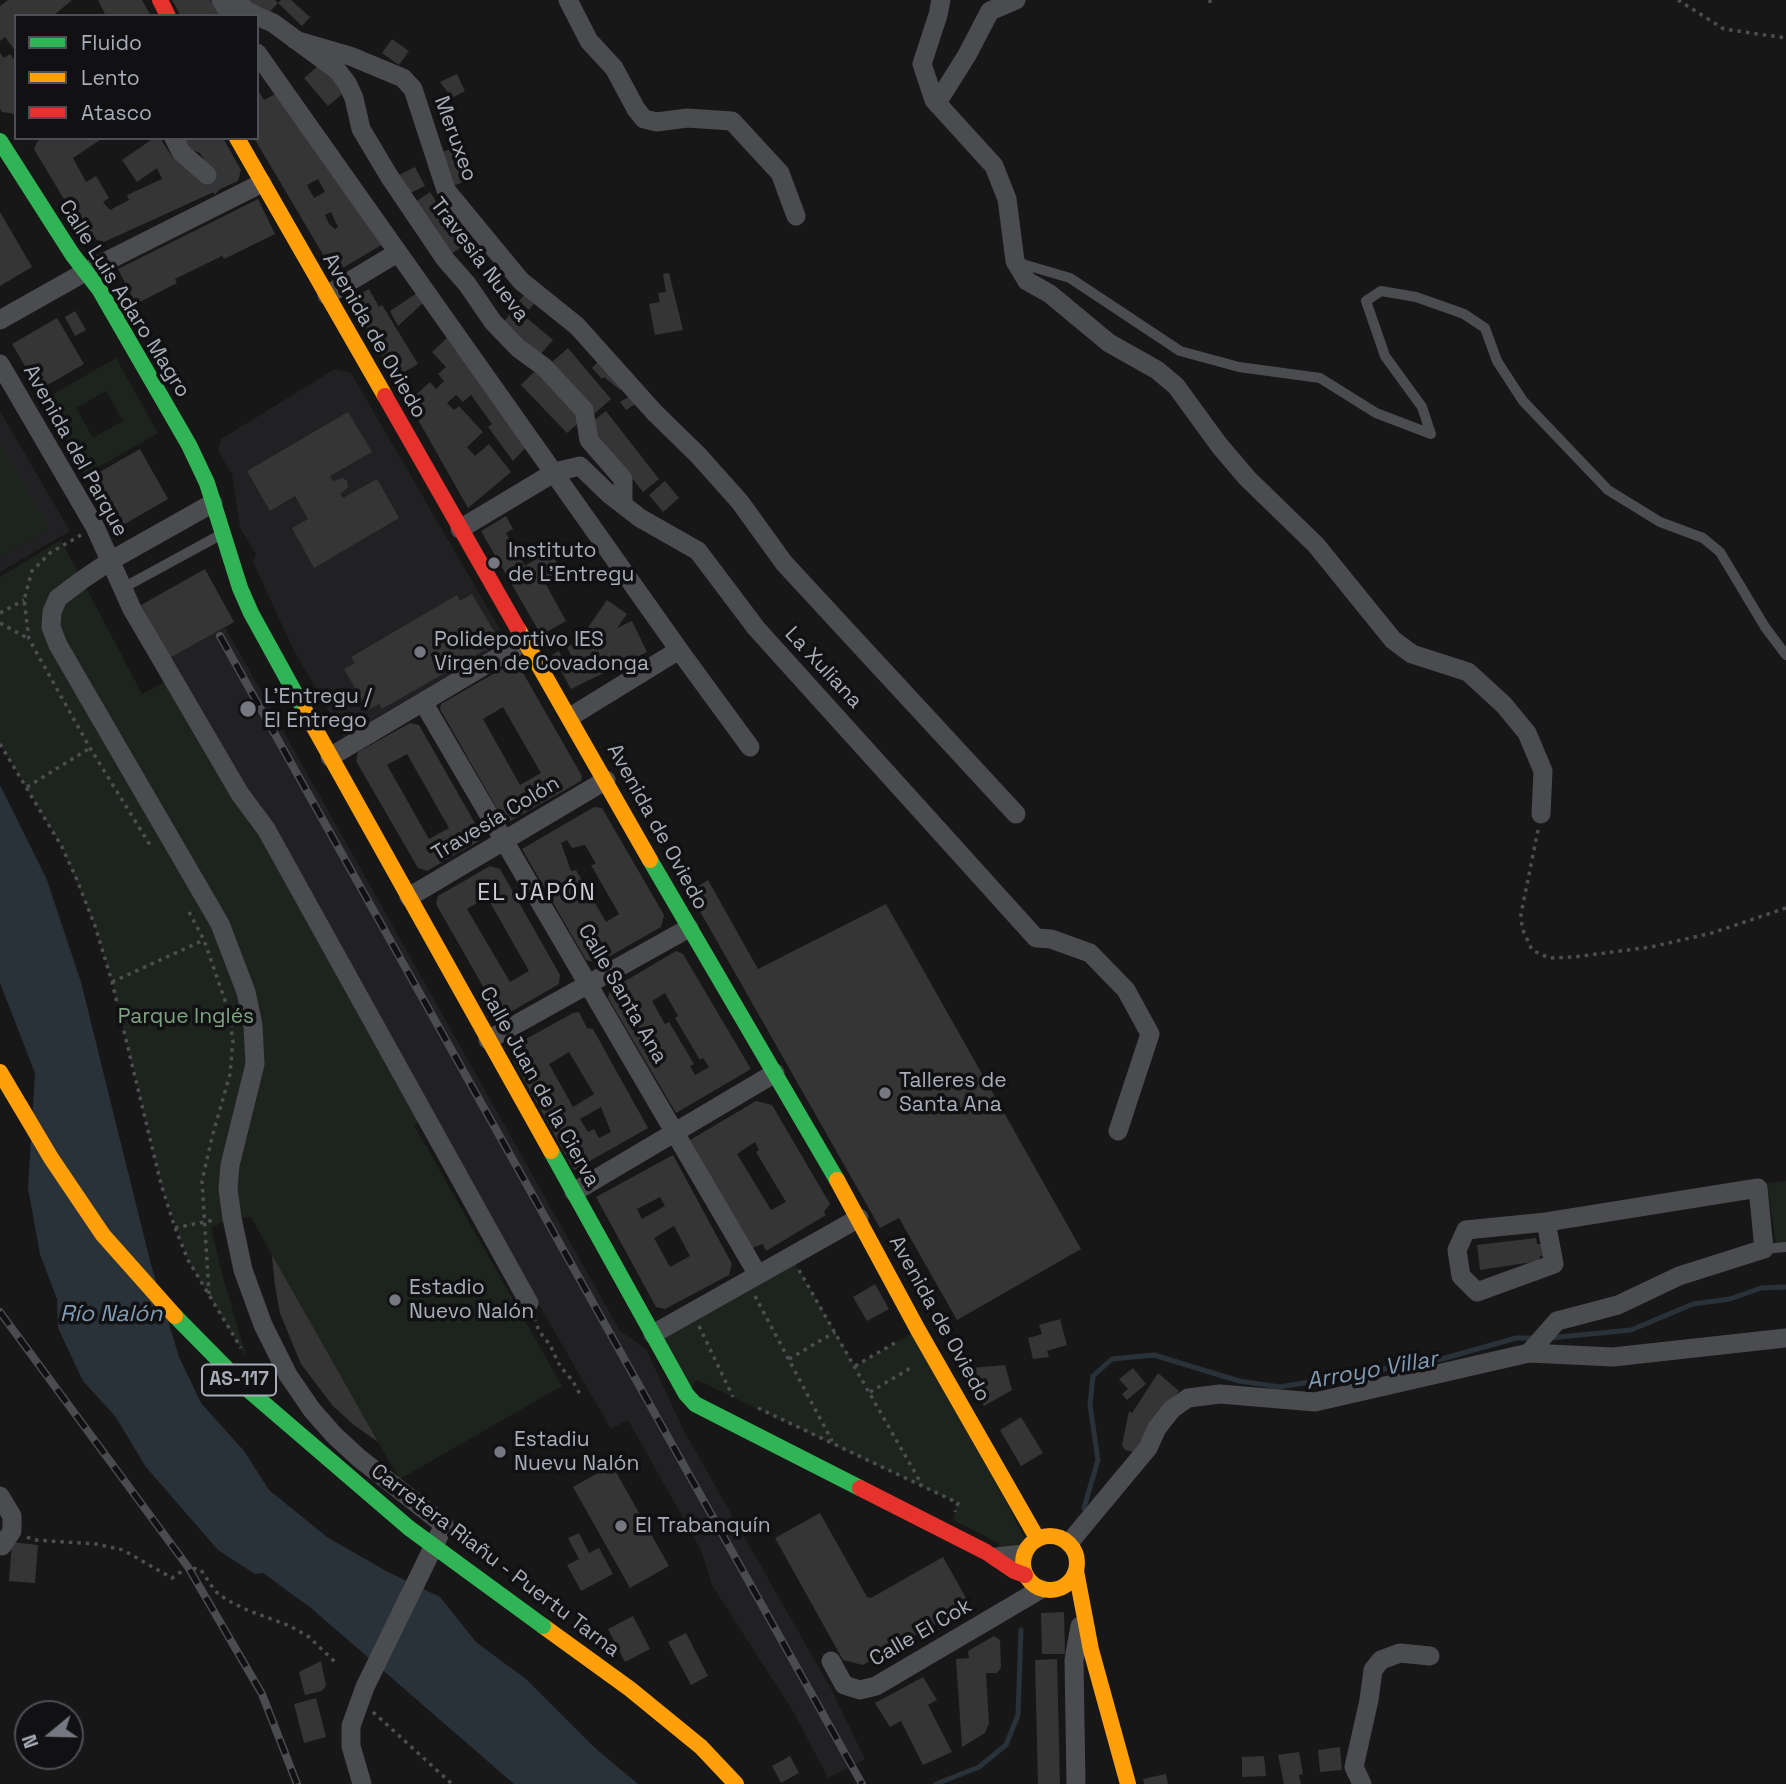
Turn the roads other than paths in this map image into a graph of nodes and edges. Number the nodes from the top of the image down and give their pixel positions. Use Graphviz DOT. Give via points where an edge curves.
graph roads {
  1 [pos="237,0"];
  2 [pos="568,0"];
  3 [pos="941,0"];
  4 [pos="1016,0"];
  5 [pos="253,14"];
  6 [pos="259,17"];
  7 [pos="295,40"];
  8 [pos="259,56"];
  9 [pos="937,103"];
  10 [pos="175,140"];
  11 [pos="238,140"];
  12 [pos="6,141"];
  13 [pos="206,174"];
  14 [pos="262,183"];
  15 [pos="796,216"];
  16 [pos="397,253"];
  17 [pos="1015,261"];
  18 [pos="85,272"];
  19 [pos="327,295"];
  20 [pos="0,320"];
  21 [pos="577,326"];
  22 [pos="0,364"];
  23 [pos="555,472"];
  24 [pos="207,483"];
  25 [pos="214,503"];
  26 [pos="623,505"];
  27 [pos="460,529"];
  28 [pos="223,533"];
  29 [pos="110,561"];
  30 [pos="121,589"];
  31 [pos="524,642"];
  32 [pos="679,650"];
  33 [pos="1786,655"];
  34 [pos="423,702"];
  35 [pos="570,717"];
  36 [pos="750,747"];
  37 [pos="330,757"];
  38 [pos="606,780"];
  39 [pos="1016,814"];
  40 [pos="1541,814"];
  41 [pos="505,841"];
  42 [pos="409,897"];
  43 [pos="689,928"];
  44 [pos="589,984"];
  45 [pos="488,1040"];
  46 [pos="0,1072"];
  47 [pos="775,1073"];
  48 [pos="1118,1131"];
  49 [pos="675,1132"];
  50 [pos="573,1192"];
  51 [pos="859,1218"];
  52 [pos="1546,1222"];
  53 [pos="1786,1247"];
  54 [pos="1763,1249"];
  55 [pos="752,1278"];
  56 [pos="529,1303"];
  57 [pos="653,1334"];
  58 [pos="1786,1338"];
  59 [pos="1531,1351"];
  60 [pos="0,1496"];
  61 [pos="1037,1538"];
  62 [pos="7,1539"];
  63 [pos="1069,1544"];
  64 [pos="1024,1554"];
  65 [pos="996,1558"];
  66 [pos="1076,1571"];
  67 [pos="1025,1575"];
  68 [pos="1062,1587"];
  69 [pos="1041,1589"];
  70 [pos="1080,1626"];
  71 [pos="1091,1650"];
  72 [pos="1430,1656"];
  73 [pos="831,1661"];
  74 [pos="362,1784"];
  75 [pos="736,1784"];
  76 [pos="1076,1784"];
  77 [pos="1128,1784"];
  78 [pos="1362,1784"];
  1 -- 5 [label="street, Travesía Nueva"];
  2 -- 15 [label="street" via="589,41 614,68 644,119 732,121 780,173"];
  3 -- 9 [label="street" via="922,64"];
  4 -- 9 [label="street" via="990,12"];
  6 -- 7 [label="street, Travesía Nueva"];
  7 -- 21 [label="street, Meruxeo" via="403,78 413,89 446,191 521,281"];
  7 -- 26 [label="street, Travesía Nueva" via="337,70 347,83 361,129 389,176 493,322 584,410 589,440 623,479"];
  8 -- 16 [label="street"];
  9 -- 17 [label="street" via="994,166 1007,199"];
  10 -- 13 [label="street" via="181,152"];
  11 -- 14 [label="street, Avenida de Oviedo"];
  12 -- 18 [label="street, Calle Luis Adaro Magro"];
  14 -- 18 [label="street" via="227,193"];
  14 -- 19 [label="street, Avenida de Oviedo"];
  16 -- 19 [label="street"];
  16 -- 23 [label="street"];
  17 -- 33 [label="lane" via="1070,278 1180,351 1239,367 1320,378 1376,414 1432,434 1422,407 1385,356 1366,301 1381,291 1416,297 1464,314 1485,328 1497,361 1523,401 1608,489 1651,518 1703,538 1720,552"];
  17 -- 40 [label="street" via="1027,281 1176,386 1247,478 1316,545 1393,640 1412,654 1468,672 1504,705 1527,733 1542,771"];
  18 -- 20 [label="street"];
  18 -- 24 [label="street, Calle Luis Adaro Magro" via="138,355"];
  19 -- 27 [label="street, Avenida de Oviedo"];
  21 -- 39 [label="street, La Xuliana" via="740,502 784,563"];
  22 -- 29 [label="street, Avenida del Parque"];
  23 -- 26 [label="street, La Xuliana" via="580,467"];
  23 -- 27 [label="street"];
  23 -- 32 [label="street"];
  24 -- 25 [label="street, Calle Juan de la Cierva"];
  25 -- 28 [label="street, Calle Juan de la Cierva"];
  25 -- 29 [label="street"];
  26 -- 48 [label="street, La Xuliana" via="698,551 756,628 1036,938 1090,953 1126,990 1150,1034"];
  27 -- 31 [label="street, Avenida de Oviedo"];
  28 -- 30 [label="lane"];
  28 -- 37 [label="street, Calle Juan de la Cierva" via="251,613"];
  29 -- 30 [label="street, Avenida del Parque"];
  29 -- 74 [label="street" via="58,598 51,627 220,924 246,992 255,1064 233,1152 229,1189 243,1270 263,1325 312,1410 359,1458 444,1525 351,1726 351,1746"];
  30 -- 56 [label="street, Avenida del Parque" via="233,782 266,829"];
  31 -- 34 [label="street"];
  31 -- 35 [label="street, Avenida de Oviedo"];
  32 -- 35 [label="street"];
  32 -- 36 [label="street"];
  34 -- 37 [label="street"];
  34 -- 41 [label="street, Calle Santa Ana"];
  35 -- 38 [label="street, Avenida de Oviedo"];
  37 -- 42 [label="street, Calle Juan de la Cierva"];
  38 -- 41 [label="street, Travesía Colón"];
  38 -- 43 [label="street, Avenida de Oviedo"];
  41 -- 42 [label="street, Travesía Colón"];
  41 -- 44 [label="street, Calle Santa Ana"];
  42 -- 45 [label="street, Calle Juan de la Cierva"];
  43 -- 44 [label="street"];
  43 -- 47 [label="street, Avenida de Oviedo"];
  44 -- 45 [label="street"];
  44 -- 49 [label="street, Calle Santa Ana"];
  45 -- 50 [label="street, Calle Juan de la Cierva"];
  46 -- 75 [label="street, Carretera Riañu - Puertu Tarna / AS-117, bridge" via="103,1235 246,1388 409,1528 701,1747"];
  47 -- 49 [label="street"];
  47 -- 51 [label="street, Avenida de Oviedo"];
  49 -- 50 [label="street"];
  49 -- 55 [label="street, Calle Santa Ana"];
  50 -- 57 [label="street, Calle Juan de la Cierva"];
  51 -- 55 [label="street"];
  51 -- 61 [label="street, Avenida de Oviedo"];
  52 -- 52 [label="street" via="1554,1264 1477,1293 1461,1276 1457,1250 1466,1230"];
  52 -- 54 [label="street" via="1758,1188"];
  53 -- 54 [label="lane"];
  54 -- 59 [label="street" via="1679,1276 1618,1305 1557,1321"];
  55 -- 57 [label="street"];
  57 -- 65 [label="street, Calle Juan de la Cierva" via="695,1404"];
  58 -- 59 [label="street" via="1613,1357"];
  59 -- 63 [label="street" via="1315,1402 1220,1394 1188,1398 1172,1409 1148,1448"];
  60 -- 62 [label="street" via="12,1516"];
  61 -- 63 [label="street" via="1054,1536"];
  61 -- 64 [label="street"];
  63 -- 66 [label="street" via="1076,1556"];
  64 -- 65 [label="street"];
  64 -- 67 [label="street"];
  65 -- 67 [label="street, Calle Juan de la Cierva"];
  66 -- 68 [label="street"];
  66 -- 71 [label="street"];
  67 -- 69 [label="street"];
  68 -- 69 [label="street"];
  68 -- 70 [label="street"];
  69 -- 73 [label="street, Calle El Cok" via="876,1686 860,1690 844,1685"];
  70 -- 71 [label="street"];
  70 -- 76 [label="street" via="1074,1660"];
  71 -- 77 [label="street"];
  72 -- 78 [label="street" via="1399,1653 1381,1660 1373,1670 1354,1767"];
}
